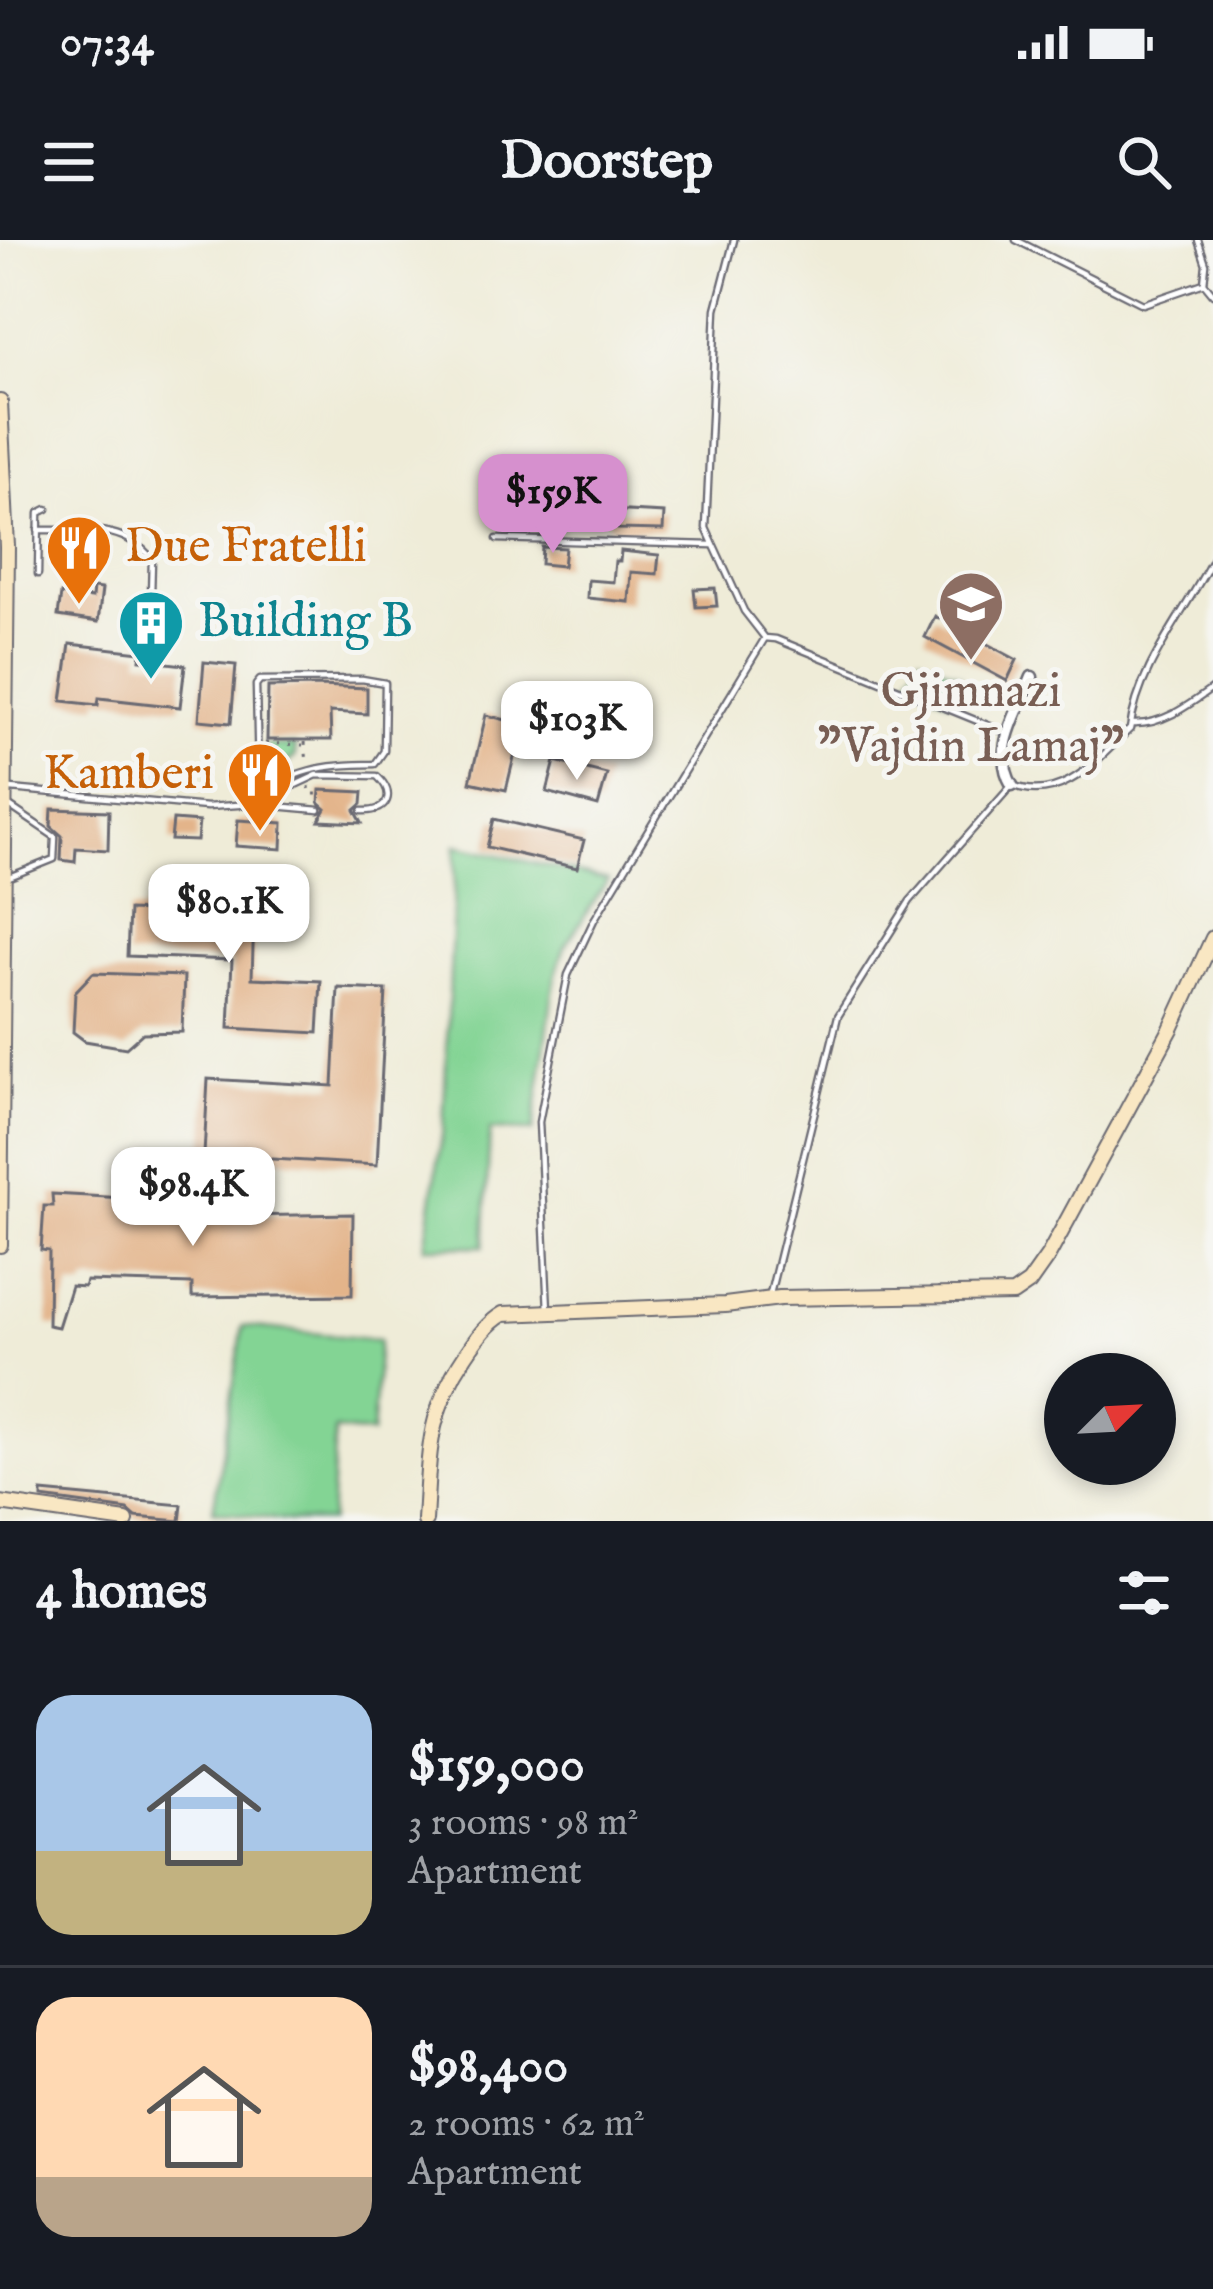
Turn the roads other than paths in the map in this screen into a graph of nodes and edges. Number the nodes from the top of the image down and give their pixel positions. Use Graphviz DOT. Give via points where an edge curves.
graph roads {
  1 [pos="734,240"];
  2 [pos="1016,240"];
  3 [pos="1198,240"];
  4 [pos="1204,283"];
  5 [pos="1213,294"];
  6 [pos="0,402"];
  7 [pos="47,509"];
  8 [pos="38,530"];
  9 [pos="497,539"];
  10 [pos="712,545"];
  11 [pos="1213,558"];
  12 [pos="38,574"];
  13 [pos="151,595"];
  14 [pos="765,638"];
  15 [pos="1032,677"];
  16 [pos="1213,688"];
  17 [pos="1133,724"];
  18 [pos="1007,733"];
  19 [pos="1012,784"];
  20 [pos="5,795"];
  21 [pos="262,795"];
  22 [pos="253,804"];
  23 [pos="319,810"];
  24 [pos="362,811"];
  25 [pos="4,879"];
  26 [pos="1213,938"];
  27 [pos="0,1245"];
  28 [pos="769,1300"];
  29 [pos="548,1310"];
  30 [pos="0,1503"];
  31 [pos="126,1521"];
  32 [pos="425,1521"];
  1 -- 10 [label="lane" via="716,309 706,493"];
  2 -- 4 [label="lane" via="1133,302"];
  3 -- 4 [label="lane"];
  4 -- 5 [label="lane"];
  6 -- 20 [label="street"];
  7 -- 8 [label="lane"];
  8 -- 12 [label="lane"];
  8 -- 13 [label="lane" via="119,532 152,559"];
  9 -- 10 [label="lane"];
  10 -- 14 [label="lane"];
  11 -- 17 [label="lane" via="1143,674"];
  14 -- 18 [label="lane"];
  14 -- 29 [label="lane" via="568,975 538,1122"];
  15 -- 18 [label="street"];
  16 -- 17 [label="lane" via="1179,712"];
  17 -- 19 [label="lane" via="1079,777 1040,789"];
  18 -- 19 [label="street"];
  19 -- 28 [label="lane" via="910,901 838,1016"];
  20 -- 22 [label="lane"];
  20 -- 25 [label="street"];
  20 -- 25 [label="lane" via="55,837 53,860"];
  21 -- 21 [label="lane" via="256,685 266,677 386,683 383,751 375,764 327,764"];
  21 -- 22 [label="lane"];
  22 -- 23 [label="lane"];
  22 -- 24 [label="lane" via="317,775 376,776 389,798"];
  25 -- 27 [label="street"];
  26 -- 28 [label="street" via="1029,1283 1013,1294"];
  28 -- 29 [label="street"];
  29 -- 32 [label="street" via="495,1319 451,1377 433,1423"];
  30 -- 31 [label="street"];
}
